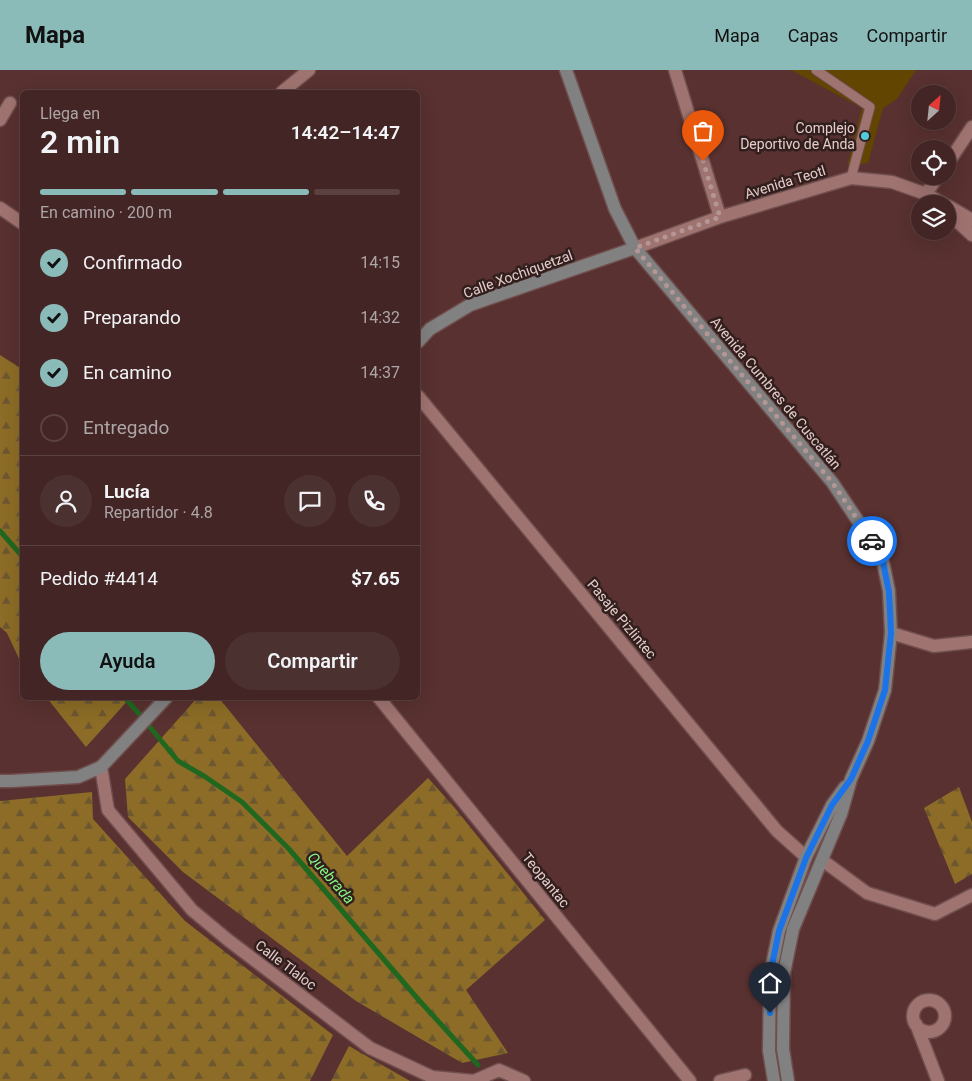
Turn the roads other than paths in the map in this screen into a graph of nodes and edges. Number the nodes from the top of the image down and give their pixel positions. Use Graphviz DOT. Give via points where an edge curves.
graph roads {
  1 [pos="309,70"];
  2 [pos="566,70"];
  3 [pos="675,70"];
  4 [pos="816,70"];
  5 [pos="284,90"];
  6 [pos="10,103"];
  7 [pos="0,120"];
  8 [pos="972,127"];
  9 [pos="956,151"];
  10 [pos="851,178"];
  11 [pos="932,185"];
  12 [pos="926,194"];
  13 [pos="0,208"];
  14 [pos="956,211"];
  15 [pos="720,217"];
  16 [pos="956,220"];
  17 [pos="972,220"];
  18 [pos="20,222"];
  19 [pos="972,235"];
  20 [pos="635,248"];
  21 [pos="420,340"];
  22 [pos="420,398"];
  23 [pos="891,633"];
  24 [pos="972,642"];
  25 [pos="164,700"];
  26 [pos="381,700"];
  27 [pos="101,767"];
  28 [pos="851,779"];
  29 [pos="0,780"];
  30 [pos="806,858"];
  31 [pos="822,860"];
  32 [pos="972,895"];
  33 [pos="916,1024"];
  34 [pos="745,1075"];
  35 [pos="524,1081"];
  36 [pos="690,1081"];
  37 [pos="720,1081"];
  38 [pos="774,1081"];
  39 [pos="788,1081"];
  40 [pos="938,1081"];
  1 -- 5 [label="street"];
  2 -- 20 [label="main road, Avenida Cumbres de Cuscatlán" via="615,209"];
  3 -- 15 [label="street"];
  4 -- 10 [label="lane" via="870,107"];
  6 -- 7 [label="street"];
  8 -- 9 [label="street"];
  10 -- 12 [label="street, Avenida Teotl" via="892,182"];
  10 -- 15 [label="street, Avenida Teotl"];
  11 -- 12 [label="street"];
  13 -- 18 [label="street"];
  14 -- 17 [label="street"];
  15 -- 20 [label="street, Avenida Teotl"];
  16 -- 19 [label="street"];
  20 -- 21 [label="main road, Calle Xochiquetzal" via="470,305 430,329"];
  20 -- 23 [label="main road, Avenida Cumbres de Cuscatlán" via="832,482 870,539 883,562 889,592"];
  22 -- 30 [label="street, Pasaje Pizlintec" via="777,831"];
  23 -- 24 [label="street" via="934,646"];
  23 -- 28 [label="main road, Avenida Cumbres de Cuscatlán" via="885,690"];
  25 -- 27 [label="main road"];
  26 -- 36 [label="street, Teopantac"];
  27 -- 29 [label="main road" via="78,777"];
  27 -- 35 [label="street, Calle Tlaloc" via="108,810 192,910 370,1048 432,1077 474,1081 499,1070"];
  28 -- 30 [label="main road, Avenida Cumbres de Cuscatlán" via="832,805"];
  28 -- 31 [label="main road, Avenida Cumbres de Cuscatlán"];
  30 -- 38 [label="main road, Avenida Cumbres de Cuscatlán" via="779,931 770,975 769,1051"];
  31 -- 32 [label="street" via="866,893 934,914"];
  31 -- 39 [label="main road, Avenida Cumbres de Cuscatlán" via="793,929 784,973 783,1049"];
  33 -- 40 [label="street"];
  34 -- 37 [label="street"];
}
